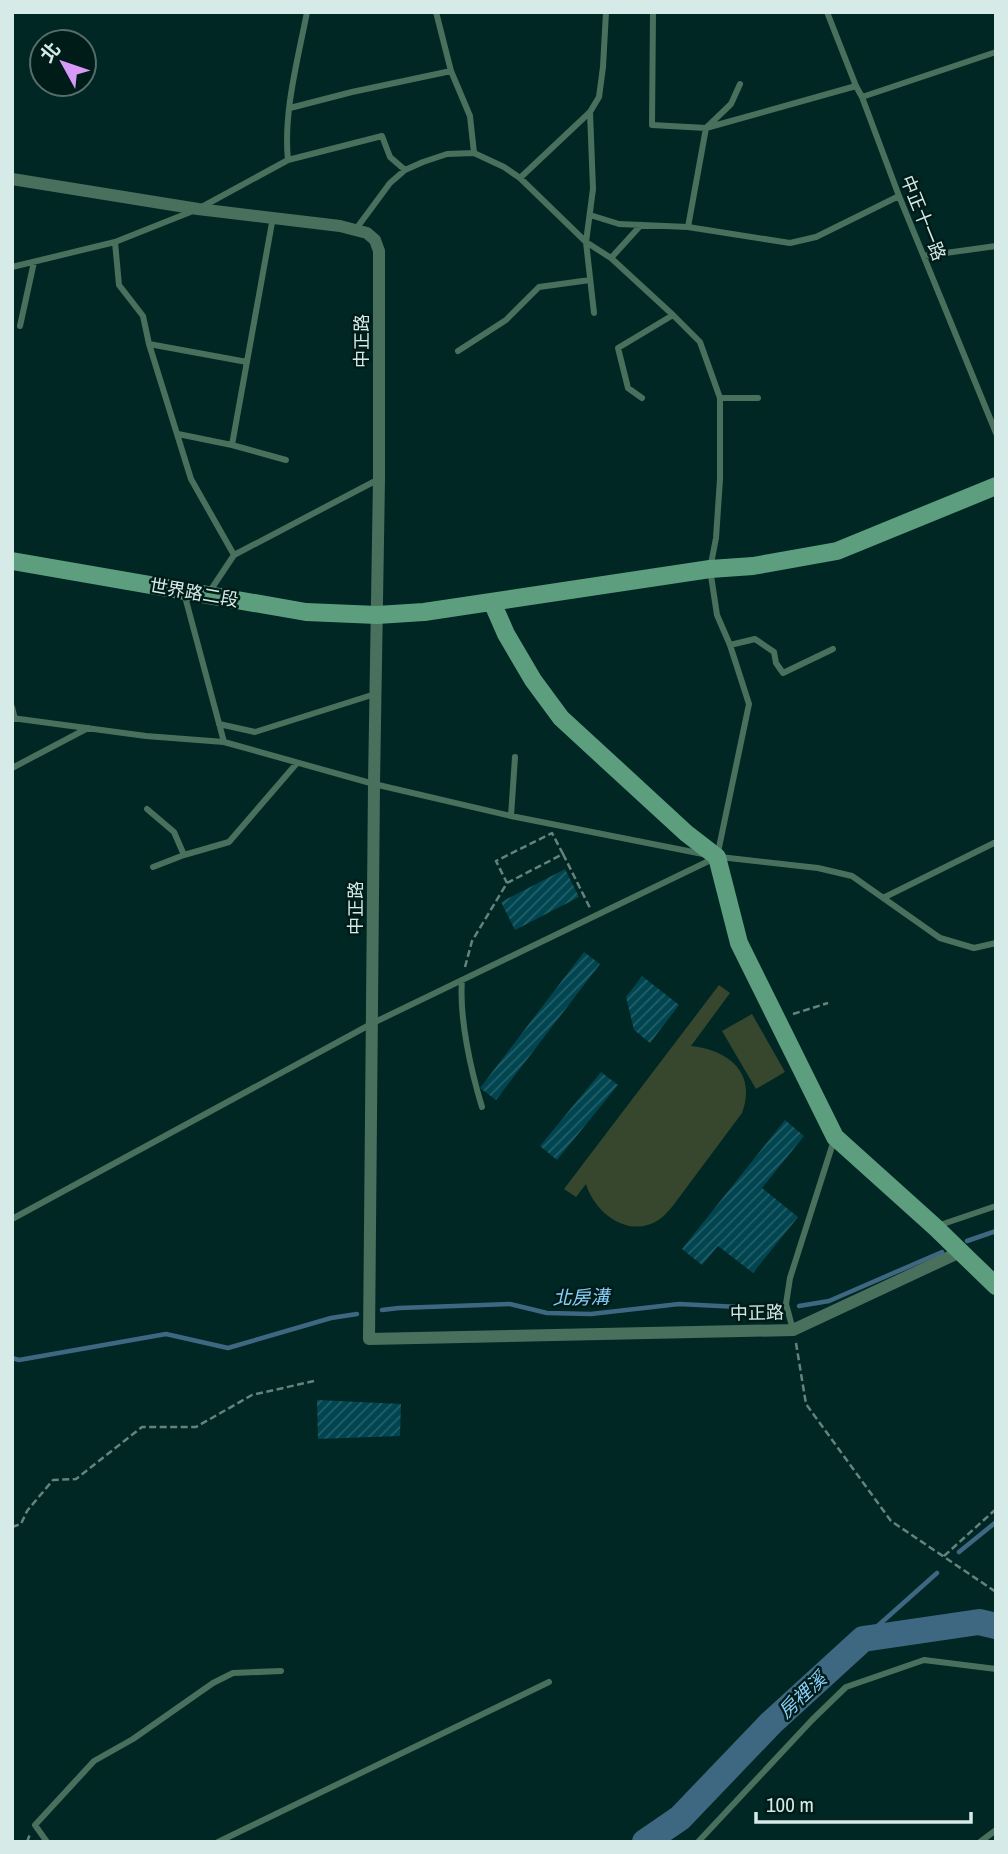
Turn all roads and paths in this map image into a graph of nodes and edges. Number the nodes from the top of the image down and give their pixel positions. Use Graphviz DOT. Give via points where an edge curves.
graph roads {
  1 [pos="307,12"];
  2 [pos="436,12"];
  3 [pos="606,12"];
  4 [pos="653,12"];
  5 [pos="827,12"];
  6 [pos="996,52"];
  7 [pos="451,71"];
  8 [pos="740,84"];
  9 [pos="856,86"];
  10 [pos="862,97"];
  11 [pos="289,108"];
  12 [pos="590,113"];
  13 [pos="706,128"];
  14 [pos="474,153"];
  15 [pos="288,160"];
  16 [pos="405,170"];
  17 [pos="520,178"];
  18 [pos="12,179"];
  19 [pos="899,197"];
  20 [pos="198,209"];
  21 [pos="590,215"];
  22 [pos="273,217"];
  23 [pos="641,225"];
  24 [pos="688,227"];
  25 [pos="356,230"];
  26 [pos="115,242"];
  27 [pos="586,242"];
  28 [pos="996,246"];
  29 [pos="923,257"];
  30 [pos="611,258"];
  31 [pos="34,262"];
  32 [pos="12,267"];
  33 [pos="590,280"];
  34 [pos="594,313"];
  35 [pos="673,315"];
  36 [pos="20,326"];
  37 [pos="149,344"];
  38 [pos="458,351"];
  39 [pos="247,362"];
  40 [pos="642,398"];
  41 [pos="720,398"];
  42 [pos="758,398"];
  43 [pos="996,433"];
  44 [pos="177,434"];
  45 [pos="232,444"];
  46 [pos="286,460"];
  47 [pos="379,479"];
  48 [pos="996,486"];
  49 [pos="234,555"];
  50 [pos="12,561"];
  51 [pos="710,569"];
  52 [pos="183,592"];
  53 [pos="207,595"];
  54 [pos="492,602"];
  55 [pos="377,615"];
  56 [pos="730,645"];
  57 [pos="833,649"];
  58 [pos="376,694"];
  59 [pos="12,707"];
  60 [pos="14,719"];
  61 [pos="219,724"];
  62 [pos="88,728"];
  63 [pos="224,742"];
  64 [pos="515,757"];
  65 [pos="297,763"];
  66 [pos="12,768"];
  67 [pos="374,784"];
  68 [pos="147,809"];
  69 [pos="511,816"];
  70 [pos="996,842"];
  71 [pos="563,854"];
  72 [pos="184,855"];
  73 [pos="717,857"];
  74 [pos="153,867"];
  75 [pos="507,883"];
  76 [pos="883,898"];
  77 [pos="594,916"];
  78 [pos="996,943"];
  79 [pos="462,980"];
  80 [pos="828,1003"];
  81 [pos="776,1019"];
  82 [pos="373,1023"];
  83 [pos="482,1107"];
  84 [pos="835,1137"];
  85 [pos="996,1206"];
  86 [pos="12,1219"];
  87 [pos="935,1227"];
  88 [pos="960,1252"];
  89 [pos="996,1286"];
  90 [pos="793,1330"];
  91 [pos="314,1381"];
  92 [pos="996,1509"];
  93 [pos="12,1527"];
  94 [pos="944,1556"];
  95 [pos="996,1592"];
  96 [pos="996,1668"];
  97 [pos="281,1671"];
  98 [pos="549,1682"];
  99 [pos="996,1830"];
  100 [pos="47,1842"];
  101 [pos="218,1842"];
  102 [pos="698,1842"];
  103 [pos="980,1842"];
  1 -- 11 [label="lane"];
  2 -- 7 [label="lane"];
  3 -- 12 [label="lane" via="603,67"];
  4 -- 13 [label="lane" via="652,125"];
  5 -- 9 [label="lane, 中正十一路"];
  6 -- 10 [label="lane"];
  7 -- 11 [label="lane"];
  7 -- 14 [label="lane" via="470,116"];
  8 -- 13 [label="lane" via="731,104"];
  9 -- 10 [label="lane, 中正十一路"];
  9 -- 13 [label="lane"];
  10 -- 19 [label="lane, 中正十一路"];
  11 -- 15 [label="lane"];
  12 -- 17 [label="lane"];
  12 -- 21 [label="lane"];
  13 -- 24 [label="lane"];
  14 -- 16 [label="lane" via="447,154"];
  14 -- 17 [label="lane"];
  15 -- 16 [label="lane" via="382,136 390,157"];
  15 -- 20 [label="lane"];
  16 -- 25 [label="lane"];
  17 -- 27 [label="lane"];
  18 -- 20 [label="street"];
  19 -- 24 [label="lane" via="816,237 790,243"];
  19 -- 29 [label="lane, 中正十一路"];
  20 -- 22 [label="street"];
  20 -- 26 [label="lane"];
  21 -- 23 [label="lane"];
  21 -- 27 [label="lane"];
  22 -- 25 [label="street"];
  22 -- 39 [label="lane"];
  23 -- 24 [label="lane"];
  23 -- 30 [label="lane"];
  25 -- 47 [label="street, 中正路" via="375,240 379,251"];
  26 -- 31 [label="lane"];
  26 -- 37 [label="lane" via="119,285 143,316"];
  27 -- 30 [label="lane"];
  27 -- 33 [label="lane"];
  28 -- 29 [label="lane"];
  29 -- 43 [label="lane, 中正十一路"];
  30 -- 35 [label="lane"];
  31 -- 32 [label="lane"];
  31 -- 36 [label="lane"];
  33 -- 34 [label="lane"];
  33 -- 38 [label="lane" via="539,287 506,320"];
  35 -- 40 [label="lane" via="618,348 628,388"];
  35 -- 41 [label="lane" via="700,342"];
  37 -- 39 [label="lane"];
  37 -- 44 [label="lane"];
  39 -- 45 [label="lane"];
  41 -- 42 [label="lane"];
  41 -- 51 [label="lane" via="720,479"];
  44 -- 45 [label="lane"];
  44 -- 49 [label="lane" via="191,479"];
  45 -- 46 [label="lane"];
  47 -- 49 [label="lane"];
  47 -- 55 [label="street, 中正路"];
  48 -- 51 [label="main road, 世界路二段" via="837,551"];
  49 -- 53 [label="lane"];
  50 -- 52 [label="main road, 世界路二段"];
  51 -- 54 [label="main road, 世界路二段"];
  51 -- 56 [label="lane" via="717,615"];
  52 -- 53 [label="main road, 世界路二段"];
  52 -- 61 [label="lane"];
  53 -- 55 [label="main road, 世界路二段" via="306,612"];
  54 -- 55 [label="main road, 世界路二段"];
  54 -- 73 [label="main road" via="533,680 561,718"];
  55 -- 58 [label="street, 中正路"];
  56 -- 57 [label="lane" via="755,639 774,652 783,673"];
  56 -- 73 [label="lane" via="749,704"];
  58 -- 61 [label="lane" via="255,732"];
  58 -- 67 [label="street, 中正路"];
  59 -- 60 [label="lane"];
  60 -- 62 [label="lane"];
  61 -- 63 [label="lane"];
  62 -- 63 [label="lane"];
  62 -- 66 [label="lane"];
  63 -- 65 [label="lane"];
  64 -- 69 [label="lane"];
  65 -- 67 [label="lane"];
  65 -- 72 [label="lane" via="229,842"];
  67 -- 69 [label="lane"];
  67 -- 82 [label="street, 中正路"];
  68 -- 72 [label="lane" via="174,832"];
  69 -- 73 [label="lane"];
  70 -- 76 [label="lane"];
  71 -- 75 [label="path"];
  71 -- 75 [label="path" via="552,833 496,861"];
  71 -- 77 [label="path"];
  72 -- 74 [label="lane"];
  73 -- 76 [label="lane" via="852,876"];
  73 -- 77 [label="lane"];
  73 -- 81 [label="main road" via="739,943"];
  75 -- 79 [label="path" via="472,941"];
  76 -- 78 [label="lane" via="940,938 974,948"];
  77 -- 79 [label="lane"];
  79 -- 82 [label="lane"];
  79 -- 83 [label="lane" via="473,1077"];
  80 -- 81 [label="path"];
  81 -- 84 [label="main road"];
  82 -- 86 [label="lane"];
  82 -- 90 [label="street, 中正路" via="369,1339"];
  84 -- 87 [label="main road"];
  84 -- 90 [label="lane" via="790,1278 786,1304"];
  85 -- 87 [label="lane"];
  87 -- 88 [label="main road"];
  88 -- 89 [label="main road"];
  88 -- 90 [label="street, 中正路"];
  90 -- 94 [label="path" via="806,1404 891,1521"];
  91 -- 93 [label="path" via="252,1395 196,1427 142,1427 76,1479 53,1480 21,1524"];
  92 -- 94 [label="path"];
  94 -- 95 [label="path"];
  96 -- 102 [label="lane" via="925,1660 846,1687"];
  97 -- 100 [label="lane" via="233,1673 94,1761 35,1825"];
  98 -- 101 [label="lane"];
  99 -- 103 [label="lane"];
}
